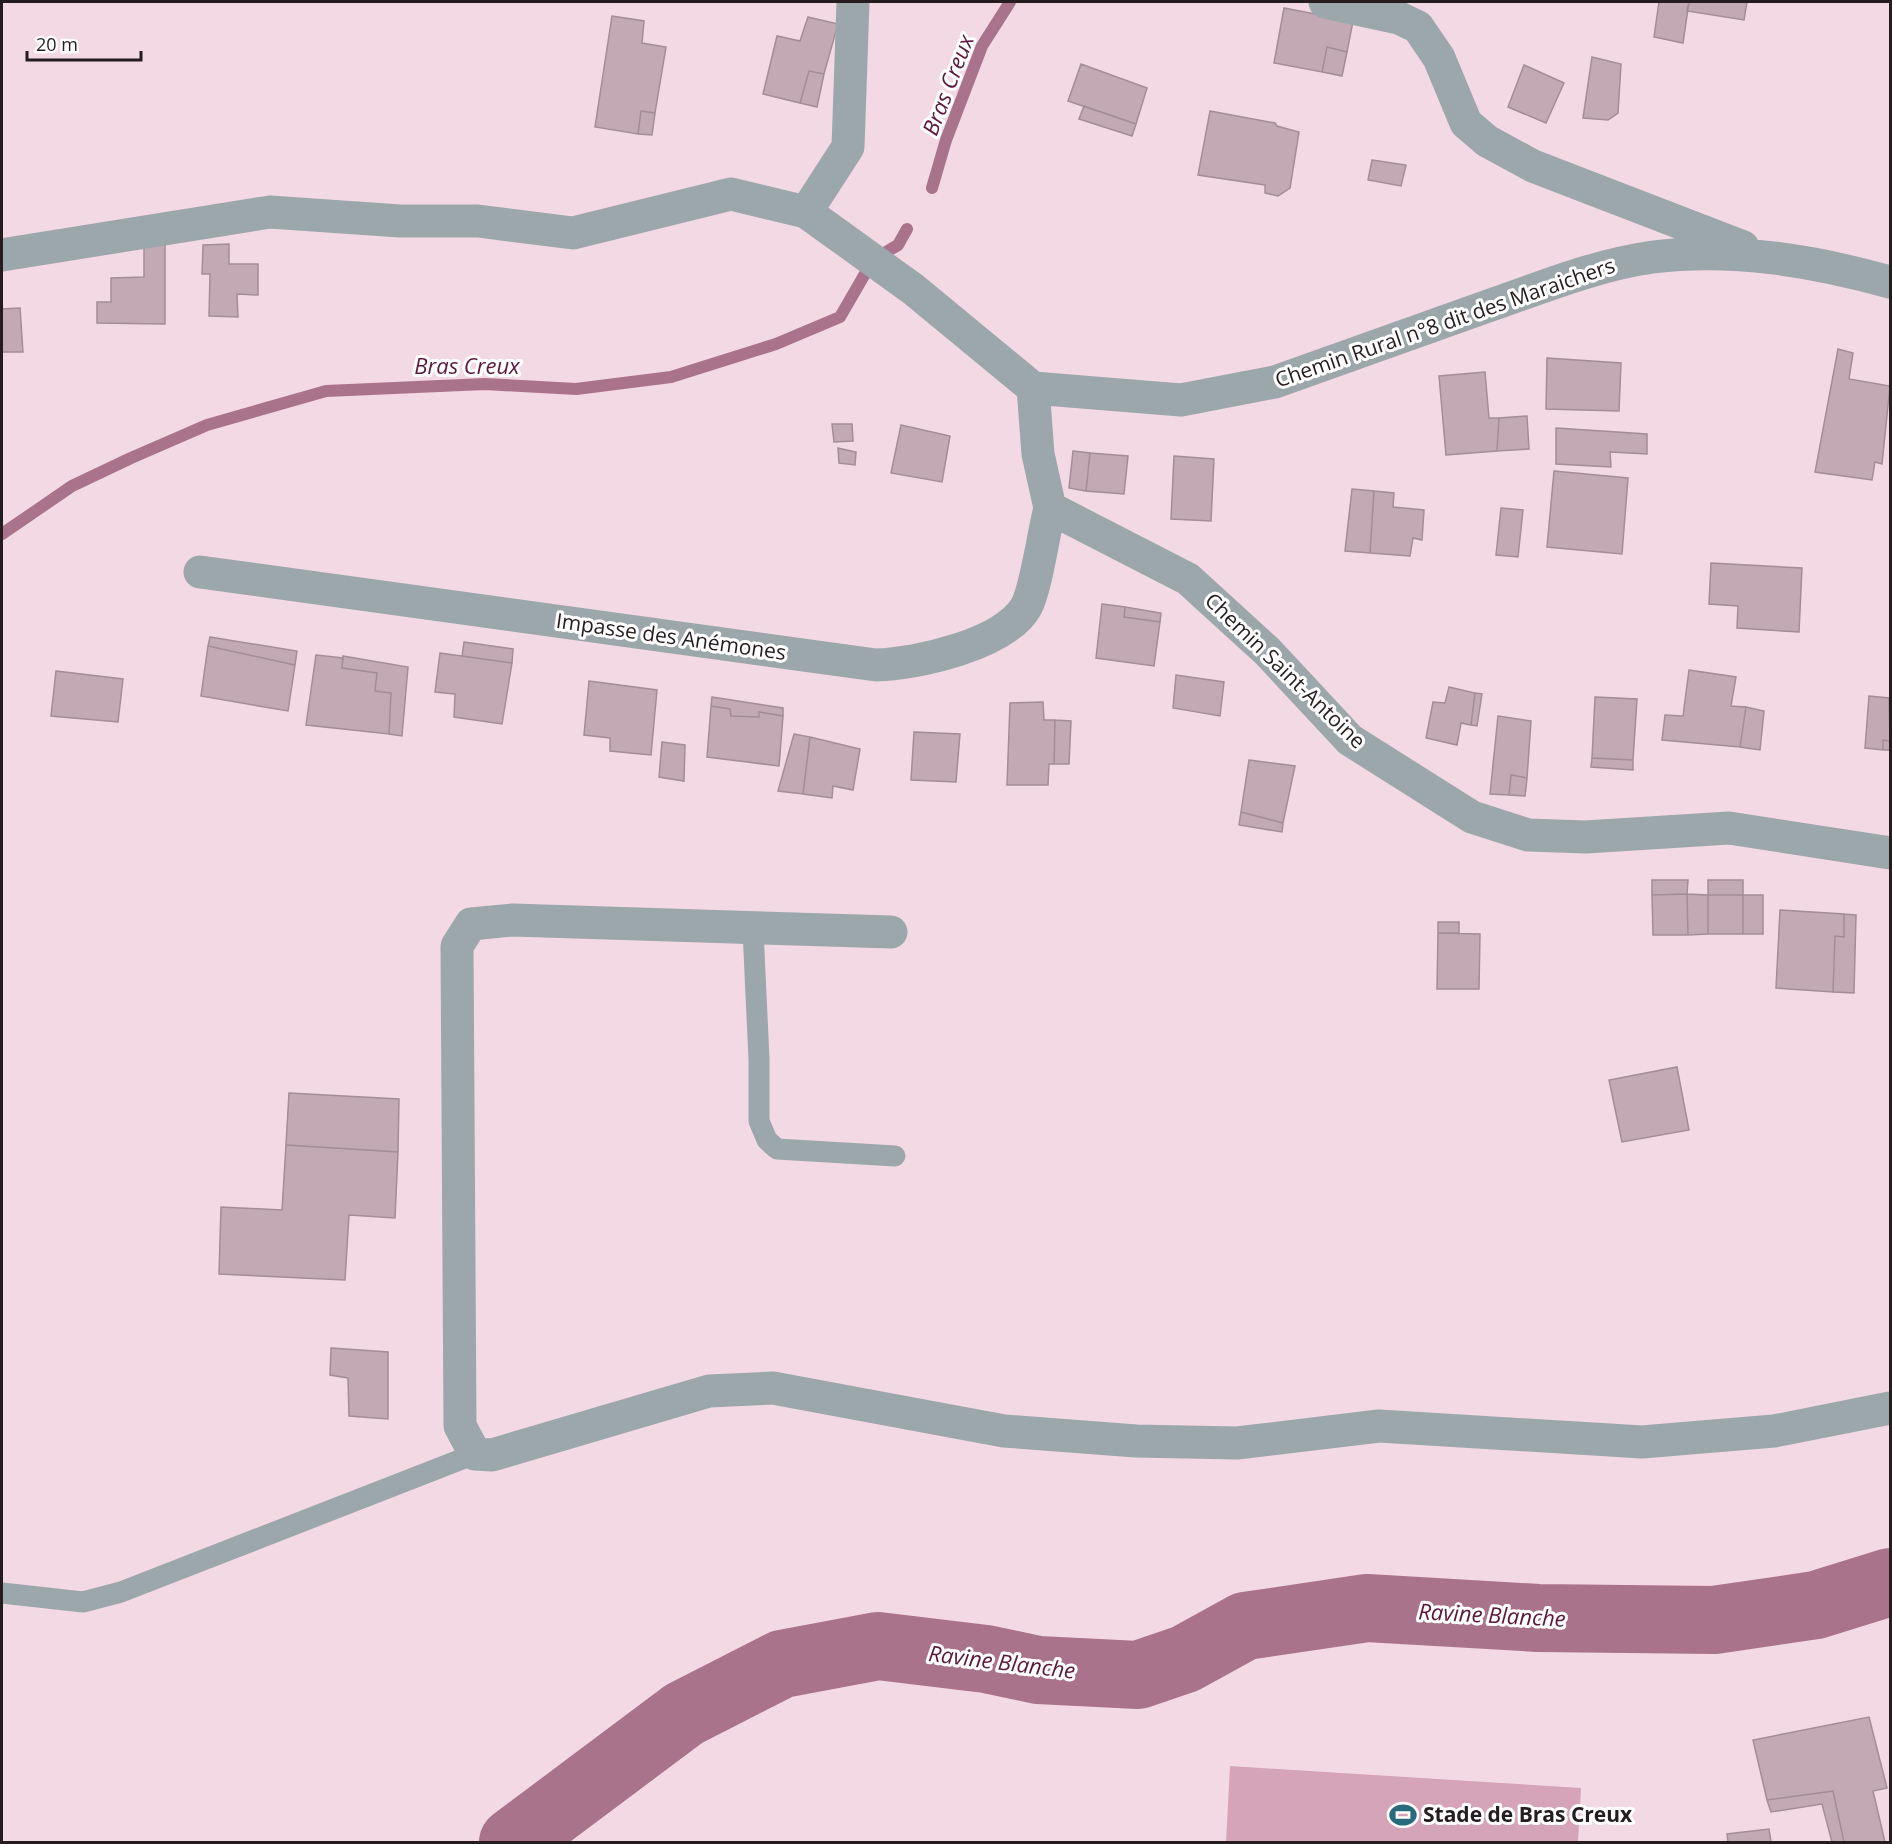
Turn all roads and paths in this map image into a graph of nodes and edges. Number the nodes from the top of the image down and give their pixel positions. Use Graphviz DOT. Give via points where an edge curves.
graph roads {
  1 [pos="853,2"];
  2 [pos="1325,2"];
  3 [pos="806,212"];
  4 [pos="2,255"];
  5 [pos="1770,257"];
  6 [pos="1890,282"];
  7 [pos="1034,388"];
  8 [pos="1050,508"];
  9 [pos="200,572"];
  10 [pos="1890,853"];
  11 [pos="753,930"];
  12 [pos="891,932"];
  13 [pos="895,1156"];
  14 [pos="1890,1408"];
  15 [pos="474,1454"];
  16 [pos="2,1593"];
  1 -- 3 [label="street" via="848,147"];
  2 -- 5 [label="street" via="1399,18 1418,27 1439,58 1466,123 1487,141 1533,166"];
  3 -- 4 [label="street" via="731,194 573,233 478,220 400,221 270,212"];
  3 -- 7 [label="street" via="913,289"];
  5 -- 6 [label="street, Chemin Rural n°8 dit des Maraichers" via="1836,267"];
  5 -- 7 [label="street, Chemin Rural n°8 dit des Maraichers" via="1654,257 1597,267 1275,382 1230,392 1181,400"];
  7 -- 8 [label="street" via="1038,454"];
  8 -- 9 [label="street, Impasse des Anémones" via="1027,605 1014,622 997,634 904,664 876,665"];
  8 -- 10 [label="street, Chemin Saint-Antoine" via="1188,579 1267,651 1350,740 1472,817 1528,835 1587,837 1729,828"];
  11 -- 12 [label="street"];
  11 -- 13 [label="lane" via="759,1120 767,1140 777,1149"];
  11 -- 15 [label="street" via="513,920 471,924 457,946 460,1426"];
  14 -- 15 [label="street" via="1774,1431 1642,1442 1379,1426 1237,1443 1136,1441 1004,1431 762,1389 709,1391 504,1452"];
  15 -- 16 [label="lane" via="121,1592 83,1602"];
}
